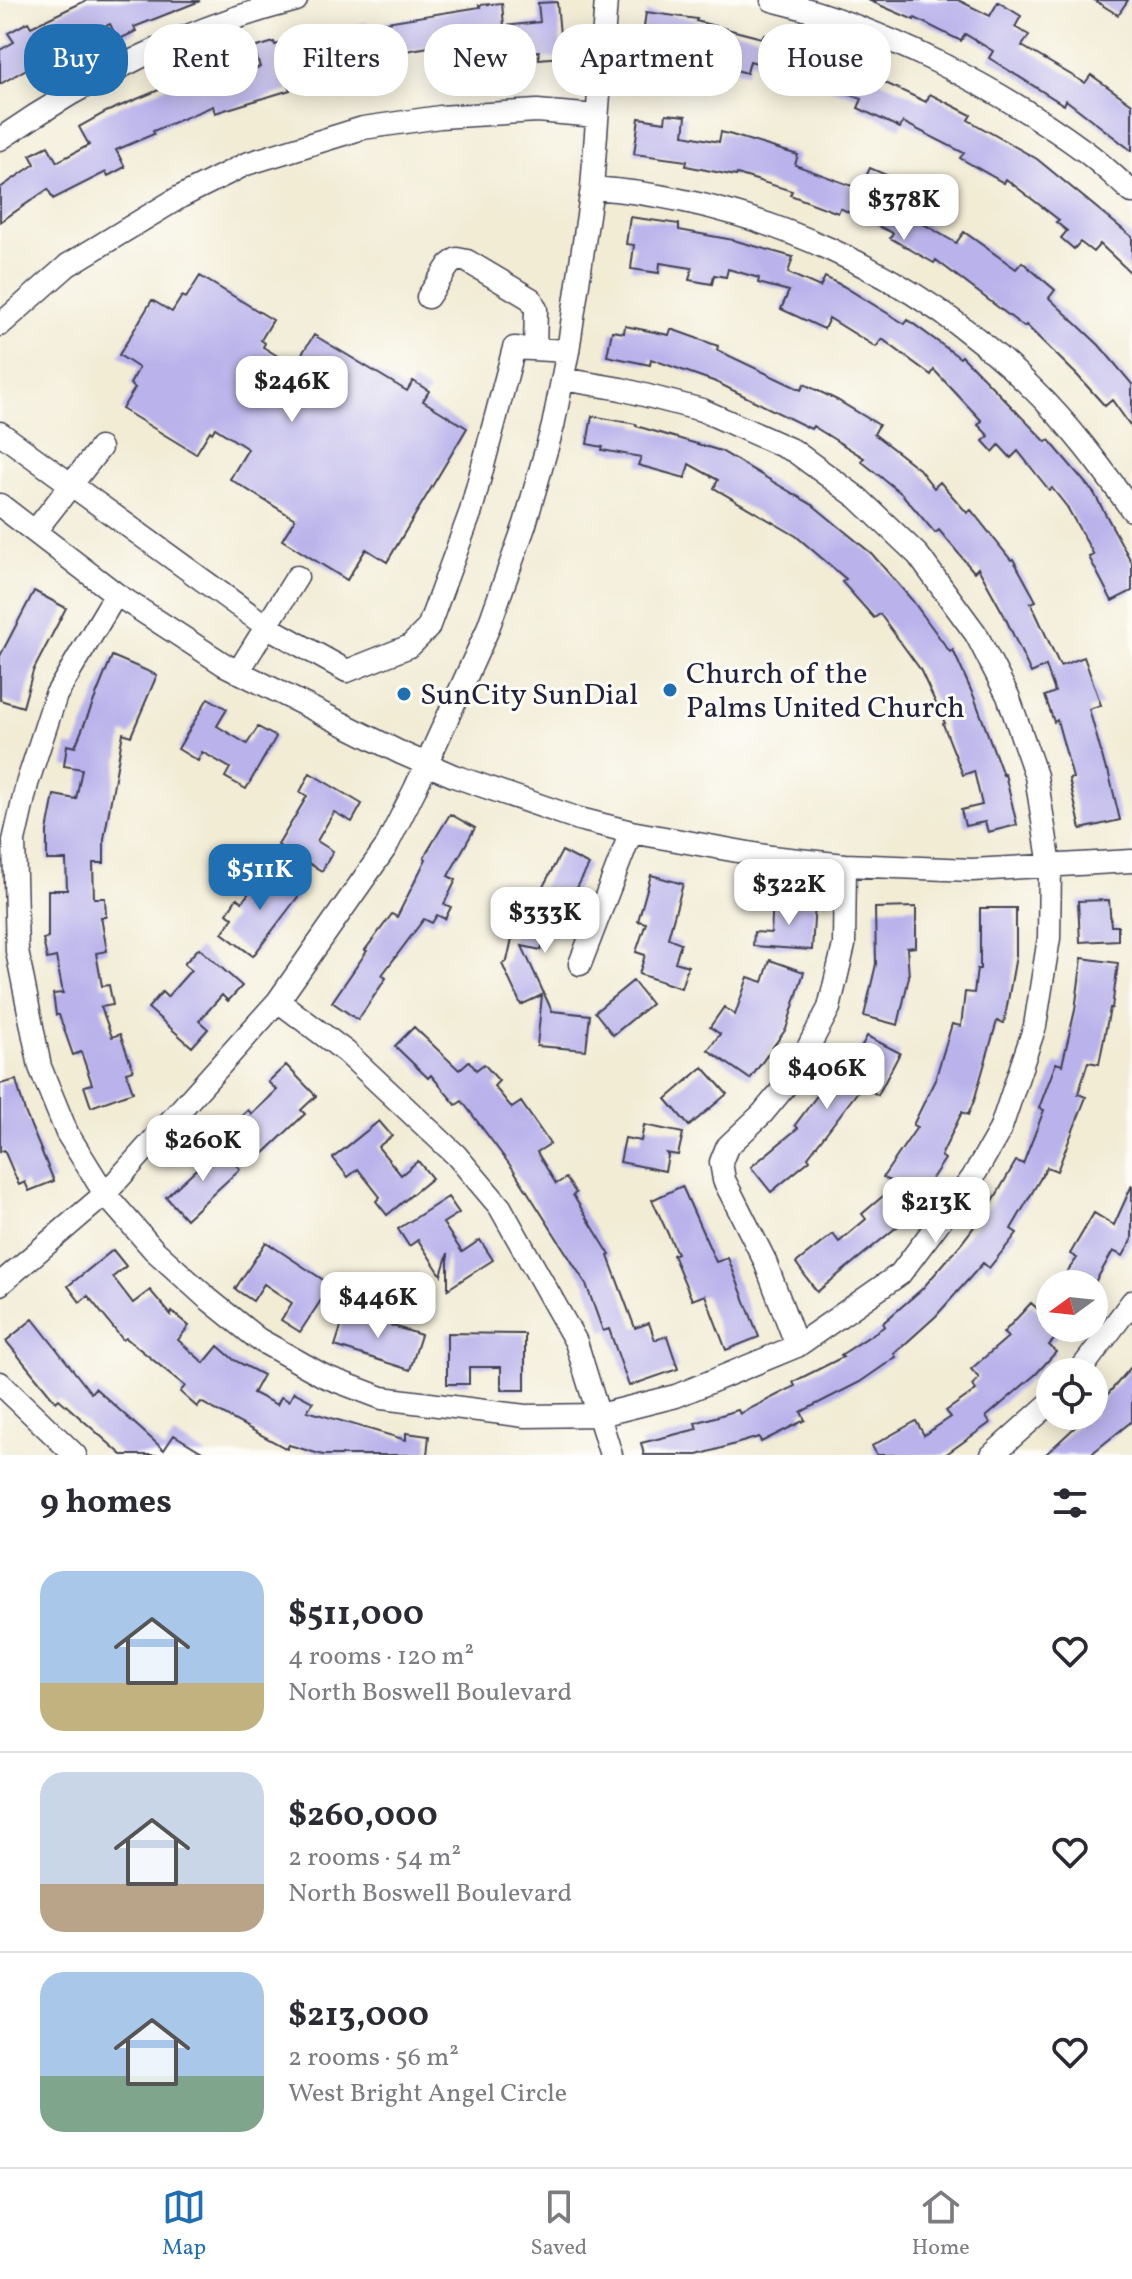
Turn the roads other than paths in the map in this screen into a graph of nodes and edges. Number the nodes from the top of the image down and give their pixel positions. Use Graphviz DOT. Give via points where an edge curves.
graph roads {
  1 [pos="296,0"];
  2 [pos="606,0"];
  3 [pos="772,0"];
  4 [pos="597,116"];
  5 [pos="0,139"];
  6 [pos="592,188"];
  7 [pos="1132,192"];
  8 [pos="428,297"];
  9 [pos="0,325"];
  10 [pos="535,349"];
  11 [pos="568,351"];
  12 [pos="563,379"];
  13 [pos="0,433"];
  14 [pos="100,448"];
  15 [pos="70,485"];
  16 [pos="0,505"];
  17 [pos="1132,510"];
  18 [pos="35,531"];
  19 [pos="297,577"];
  20 [pos="116,594"];
  21 [pos="266,626"];
  22 [pos="238,672"];
  23 [pos="427,764"];
  24 [pos="631,832"];
  25 [pos="1132,861"];
  26 [pos="845,865"];
  27 [pos="1050,866"];
  28 [pos="580,964"];
  29 [pos="278,1001"];
  30 [pos="105,1194"];
  31 [pos="0,1284"];
  32 [pos="1132,1302"];
  33 [pos="797,1346"];
  34 [pos="1090,1358"];
  35 [pos="0,1383"];
  36 [pos="600,1415"];
  37 [pos="1036,1416"];
  38 [pos="75,1455"];
  39 [pos="611,1455"];
  40 [pos="992,1455"];
  1 -- 5 [label="street" via="169,43 42,110"];
  2 -- 4 [label="street"];
  3 -- 7 [label="street" via="880,35 999,94 1087,153"];
  4 -- 6 [label="street"];
  4 -- 9 [label="street" via="537,111 440,117 363,128 246,164 68,265"];
  6 -- 11 [label="street"];
  6 -- 17 [label="street" via="633,191 753,219 854,261 918,297 1032,388 1093,456"];
  8 -- 10 [label="street" via="449,265 457,259 467,261 531,299 536,309"];
  10 -- 11 [label="street"];
  10 -- 21 [label="street" via="514,348 471,511 428,628 410,646 347,671"];
  11 -- 12 [label="street"];
  12 -- 23 [label="street" via="532,503 504,586"];
  12 -- 27 [label="street" via="702,410 794,451 858,498 918,555 976,634 1008,696 1036,776"];
  13 -- 15 [label="street"];
  14 -- 15 [label="street"];
  15 -- 18 [label="street"];
  15 -- 21 [label="street"];
  16 -- 18 [label="street"];
  18 -- 20 [label="street"];
  19 -- 21 [label="street"];
  20 -- 22 [label="street"];
  20 -- 30 [label="street" via="56,695 14,841 17,951 40,1067 67,1133"];
  21 -- 22 [label="street"];
  22 -- 23 [label="street"];
  23 -- 24 [label="street" via="567,816"];
  23 -- 29 [label="street" via="386,847"];
  24 -- 26 [label="street"];
  24 -- 28 [label="street"];
  25 -- 27 [label="street"];
  26 -- 27 [label="street" via="972,870"];
  26 -- 33 [label="street" via="844,945 829,1008 792,1078 727,1147 721,1162 724,1180 764,1259"];
  27 -- 33 [label="street" via="1049,938 1041,995 1000,1130 973,1177 900,1274"];
  29 -- 30 [label="street"];
  29 -- 36 [label="street" via="346,1052 456,1155 500,1207 576,1342"];
  30 -- 31 [label="street"];
  30 -- 36 [label="street" via="154,1250 207,1298 258,1339 324,1376 382,1398 525,1416"];
  32 -- 34 [label="street"];
  33 -- 36 [label="street" via="676,1396"];
  35 -- 38 [label="street"];
  36 -- 39 [label="street"];
  37 -- 40 [label="street"];
}
